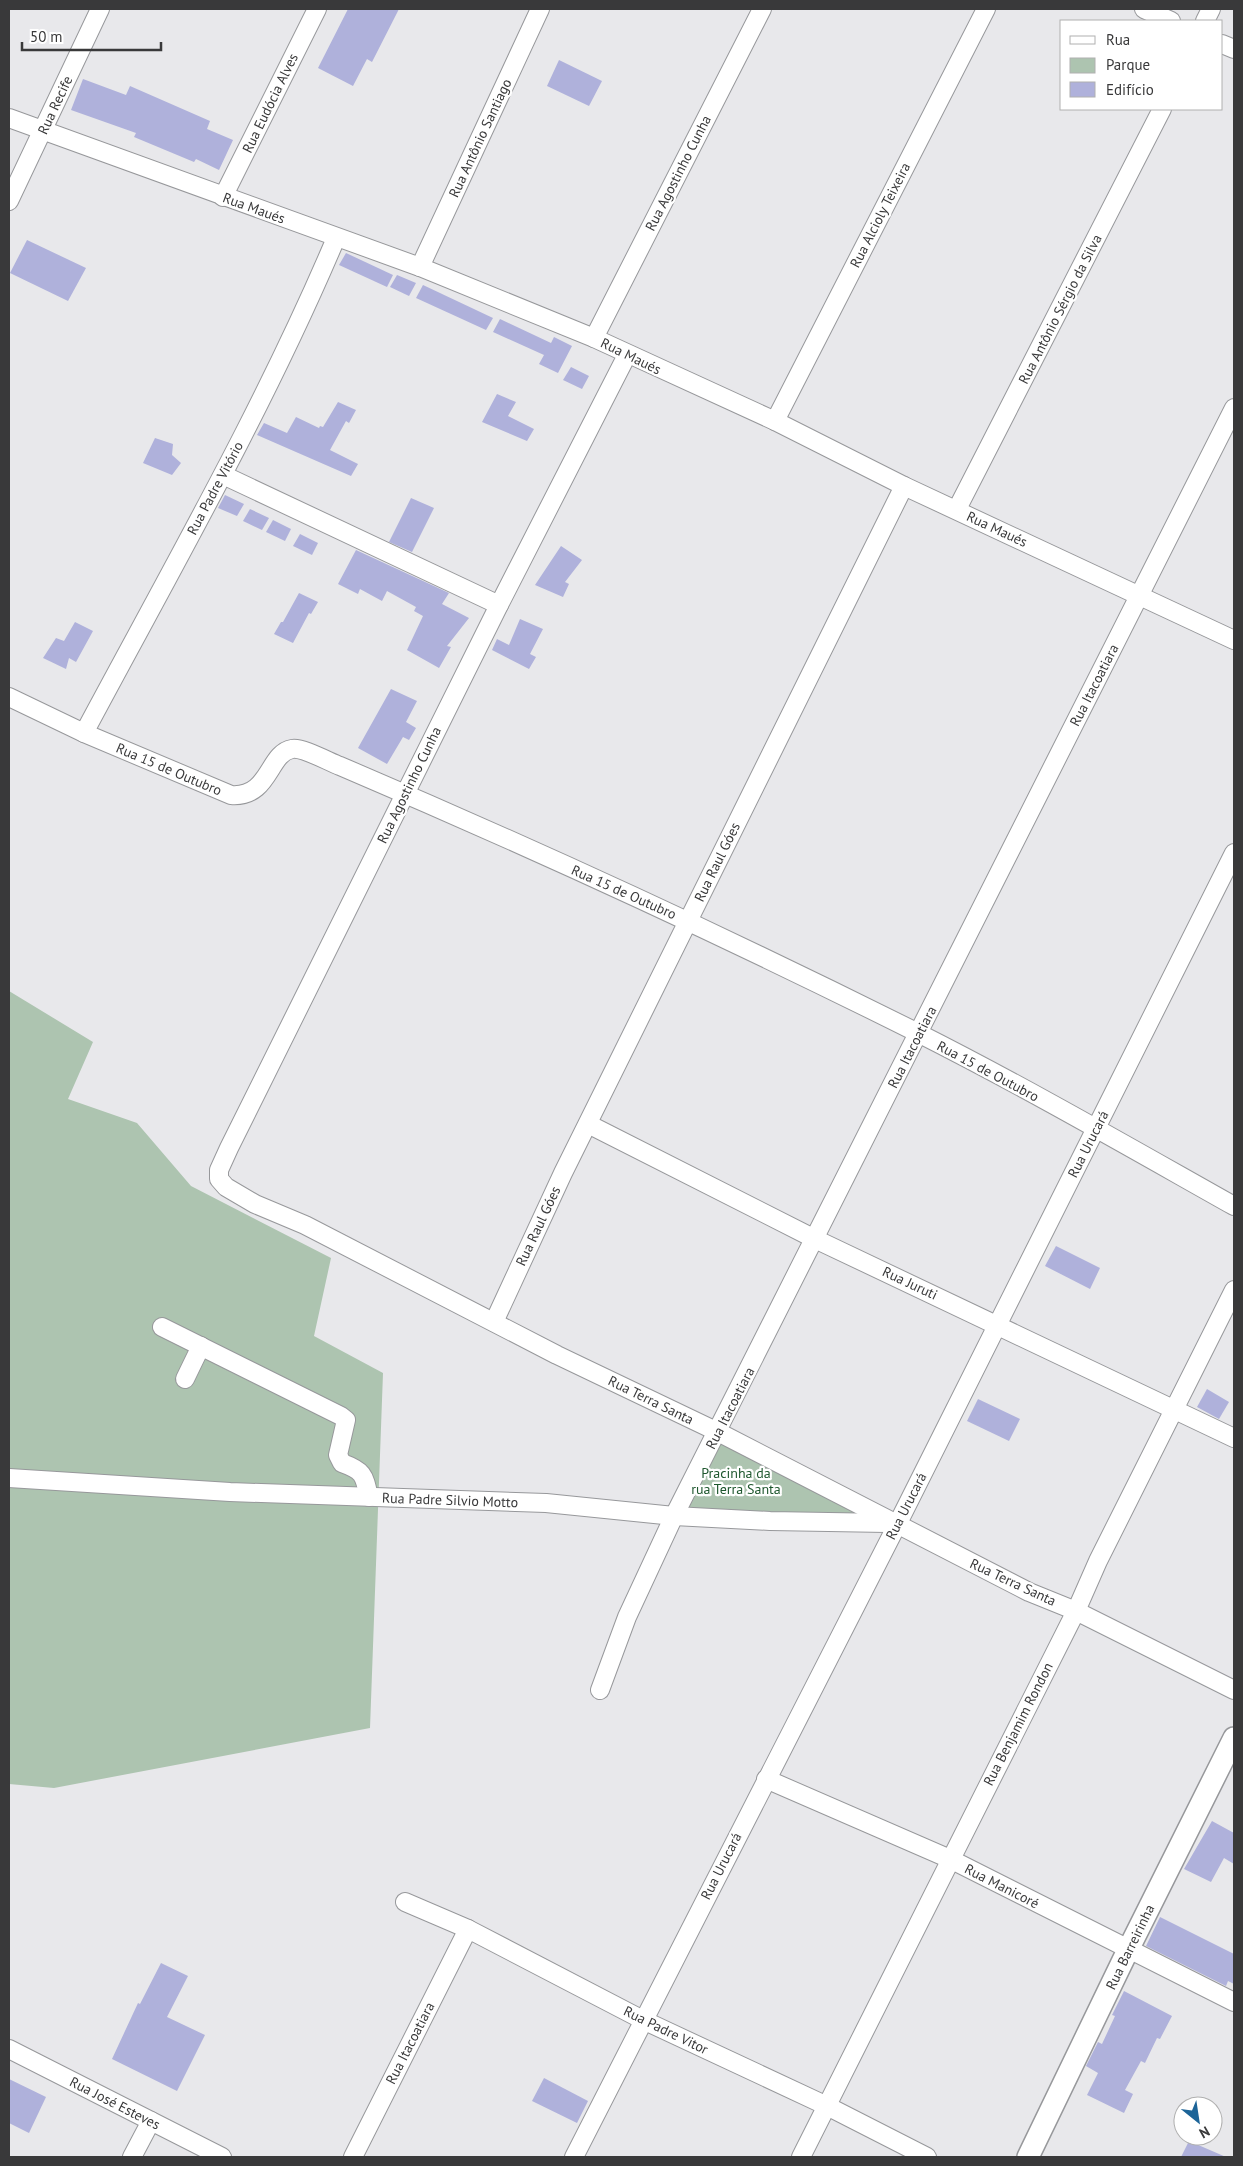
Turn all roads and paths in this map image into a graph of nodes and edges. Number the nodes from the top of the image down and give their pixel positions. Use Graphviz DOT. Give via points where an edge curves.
graph roads {
  1 [pos="100,9"];
  2 [pos="316,9"];
  3 [pos="540,9"];
  4 [pos="762,9"];
  5 [pos="986,9"];
  6 [pos="1144,9"];
  7 [pos="1212,9"];
  8 [pos="1169,20"];
  9 [pos="1206,20"];
  10 [pos="1161,110"];
  11 [pos="9,118"];
  12 [pos="44,130"];
  13 [pos="223,196"];
  14 [pos="9,201"];
  15 [pos="336,238"];
  16 [pos="420,267"];
  17 [pos="594,338"];
  18 [pos="627,355"];
  19 [pos="1234,408"];
  20 [pos="775,421"];
  21 [pos="223,475"];
  22 [pos="904,486"];
  23 [pos="957,509"];
  24 [pos="1139,596"];
  25 [pos="499,605"];
  26 [pos="1234,640"];
  27 [pos="9,697"];
  28 [pos="84,733"];
  29 [pos="404,794"];
  30 [pos="1234,853"];
  31 [pos="688,921"];
  32 [pos="919,1034"];
  33 [pos="588,1124"];
  34 [pos="1096,1128"];
  35 [pos="255,1204"];
  36 [pos="1234,1206"];
  37 [pos="815,1239"];
  38 [pos="1234,1290"];
  39 [pos="494,1322"];
  40 [pos="997,1324"];
  41 [pos="162,1326"];
  42 [pos="201,1346"];
  43 [pos="185,1378"];
  44 [pos="1175,1408"];
  45 [pos="718,1432"];
  46 [pos="1234,1438"];
  47 [pos="9,1478"];
  48 [pos="369,1497"];
  49 [pos="674,1516"];
  50 [pos="894,1524"];
  51 [pos="1076,1611"];
  52 [pos="600,1690"];
  53 [pos="1234,1690"];
  54 [pos="1234,1738"];
  55 [pos="766,1780"];
  56 [pos="950,1859"];
  57 [pos="405,1902"];
  58 [pos="468,1929"];
  59 [pos="1128,1950"];
  60 [pos="1234,2002"];
  61 [pos="643,2020"];
  62 [pos="9,2049"];
  63 [pos="827,2106"];
  64 [pos="151,2121"];
  65 [pos="132,2157"];
  66 [pos="222,2157"];
  67 [pos="353,2157"];
  68 [pos="574,2157"];
  69 [pos="801,2157"];
  70 [pos="927,2157"];
  71 [pos="1028,2157"];
  1 -- 12 [label="street, Rua Recife"];
  2 -- 13 [label="street, Rua Eudócia Alves"];
  3 -- 16 [label="street, Rua Antônio Santiago"];
  4 -- 17 [label="street, Rua Agostinho Cunha"];
  5 -- 20 [label="street, Rua Alcioly Teixeira"];
  6 -- 8 [label="street"];
  7 -- 9 [label="street"];
  10 -- 23 [label="street, Rua Antônio Sérgio da Silva"];
  11 -- 12 [label="street, Rua Maués"];
  12 -- 13 [label="street, Rua Maués"];
  12 -- 14 [label="street, Rua Recife"];
  13 -- 15 [label="street, Rua Maués"];
  15 -- 16 [label="street, Rua Maués"];
  15 -- 21 [label="street, Rua Padre Vitório"];
  16 -- 17 [label="street, Rua Maués"];
  17 -- 18 [label="street, Rua Maués"];
  18 -- 20 [label="street, Rua Maués"];
  18 -- 25 [label="street, Rua Agostinho Cunha"];
  19 -- 24 [label="street, Rua Itacoatiara"];
  20 -- 22 [label="street, Rua Maués"];
  21 -- 25 [label="street"];
  21 -- 28 [label="street, Rua Padre Vitório"];
  22 -- 23 [label="street, Rua Maués"];
  22 -- 31 [label="street, Rua Raul Góes"];
  23 -- 24 [label="street, Rua Maués"];
  24 -- 26 [label="street, Rua Maués"];
  24 -- 32 [label="street, Rua Itacoatiara"];
  25 -- 29 [label="street, Rua Agostinho Cunha"];
  27 -- 28 [label="street, Rua 15 de Outubro"];
  28 -- 29 [label="street, Rua 15 de Outubro" via="231,795 241,796 258,787 285,753 292,749"];
  29 -- 31 [label="street, Rua 15 de Outubro"];
  29 -- 35 [label="street, Rua Agostinho Cunha" via="219,1170 219,1179 226,1187"];
  30 -- 34 [label="street, Rua Urucará"];
  31 -- 32 [label="street, Rua 15 de Outubro"];
  31 -- 33 [label="street, Rua Raul Góes"];
  32 -- 34 [label="street, Rua 15 de Outubro"];
  32 -- 37 [label="street, Rua Itacoatiara"];
  33 -- 37 [label="street, Rua Juruti"];
  33 -- 39 [label="street, Rua Raul Góes"];
  34 -- 36 [label="street, Rua 15 de Outubro"];
  34 -- 40 [label="street, Rua Urucará"];
  35 -- 39 [label="street, Rua Terra Santa" via="305,1225"];
  37 -- 40 [label="street, Rua Juruti"];
  37 -- 45 [label="street, Rua Itacoatiara"];
  38 -- 44 [label="street, Rua Benjamim Rondon"];
  39 -- 45 [label="street, Rua Terra Santa"];
  40 -- 44 [label="street, Rua Juruti"];
  40 -- 50 [label="street, Rua Urucará"];
  41 -- 42 [label="street"];
  42 -- 43 [label="street"];
  42 -- 48 [label="street" via="346,1420 338,1455 342,1463 359,1470"];
  44 -- 46 [label="street, Rua Juruti"];
  44 -- 51 [label="street, Rua Benjamim Rondon"];
  45 -- 49 [label="street, Rua Itacoatiara"];
  45 -- 50 [label="street, Rua Terra Santa"];
  47 -- 48 [label="street, Rua Padre Silvio Motto"];
  48 -- 49 [label="street, Rua Padre Silvio Motto" via="546,1503"];
  49 -- 50 [label="street, Rua Padre Silvio Motto"];
  49 -- 52 [label="street, Rua Itacoatiara" via="627,1617"];
  50 -- 51 [label="street, Rua Terra Santa" via="1029,1592"];
  50 -- 55 [label="street, Rua Urucará"];
  51 -- 53 [label="street, Rua Terra Santa"];
  51 -- 56 [label="street, Rua Benjamim Rondon"];
  54 -- 59 [label="street, Rua Barreirinha"];
  55 -- 56 [label="street, Rua Manicoré"];
  55 -- 61 [label="street, Rua Urucará"];
  56 -- 59 [label="street, Rua Manicoré"];
  56 -- 63 [label="street, Rua Benjamim Rondon"];
  57 -- 58 [label="street, Rua Padre Vitor"];
  58 -- 61 [label="street, Rua Padre Vitor"];
  58 -- 67 [label="street, Rua Itacoatiara"];
  59 -- 60 [label="street, Rua Manicoré"];
  59 -- 71 [label="street, Rua Barreirinha"];
  61 -- 63 [label="street, Rua Padre Vitor"];
  61 -- 68 [label="street, Rua Urucará"];
  62 -- 64 [label="street, Rua José Esteves"];
  63 -- 69 [label="street, Rua Benjamim Rondon"];
  63 -- 70 [label="street, Rua Padre Vitor"];
  64 -- 65 [label="street"];
  64 -- 66 [label="street, Rua José Esteves"];
}
